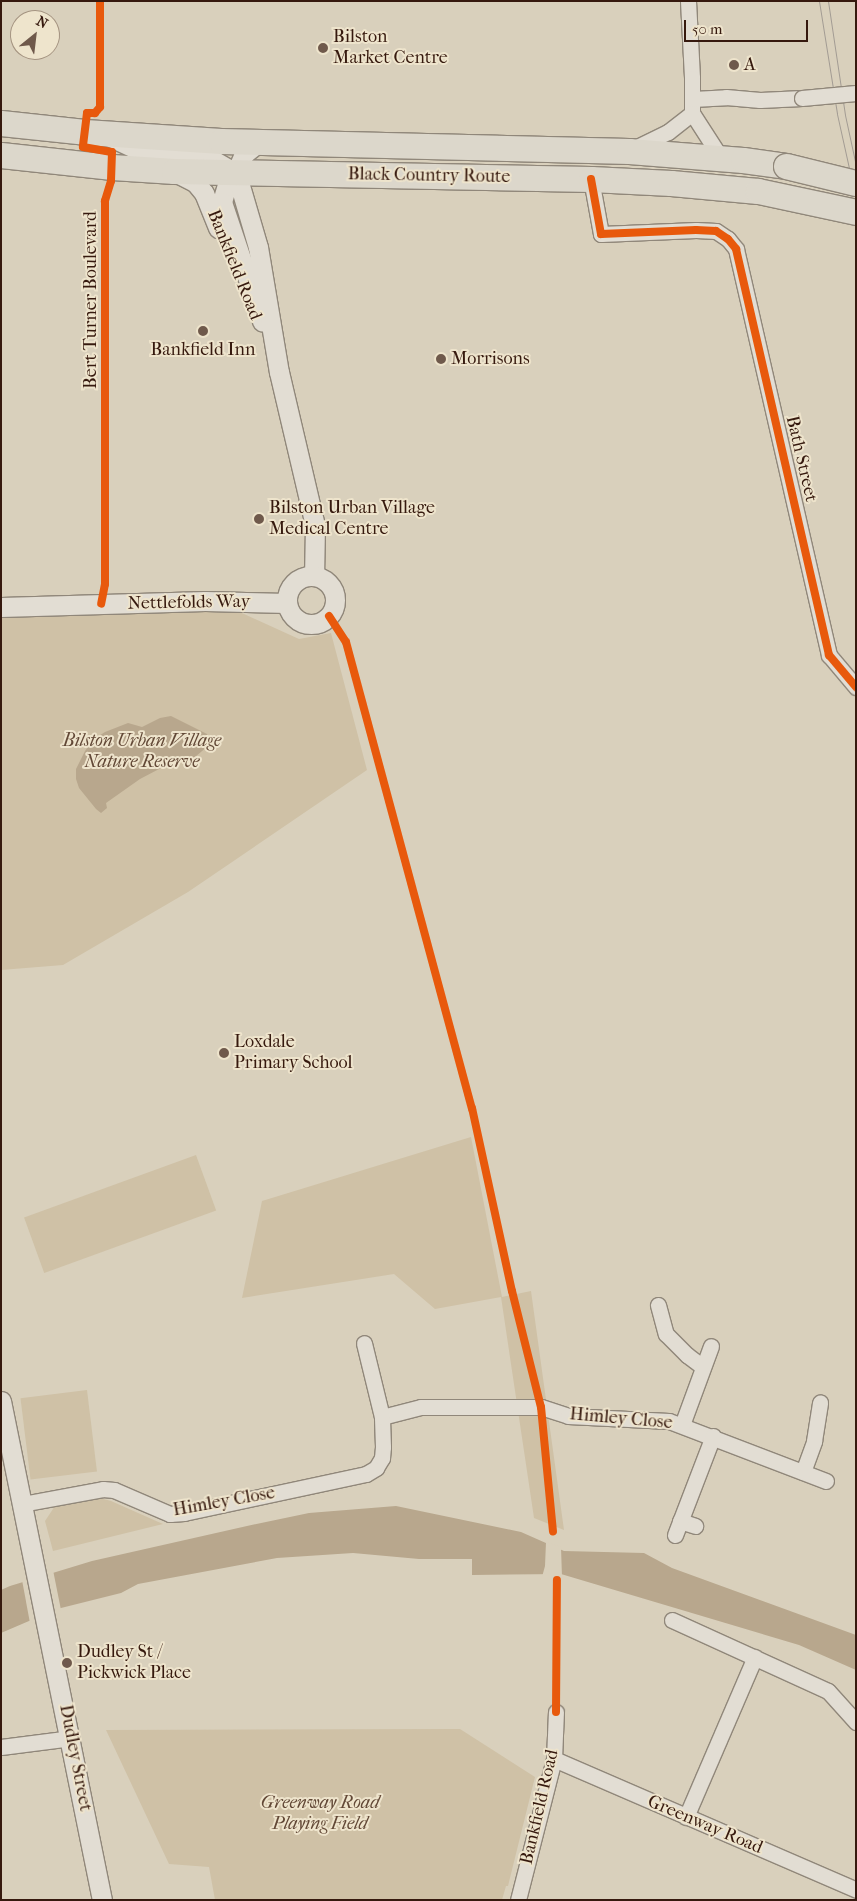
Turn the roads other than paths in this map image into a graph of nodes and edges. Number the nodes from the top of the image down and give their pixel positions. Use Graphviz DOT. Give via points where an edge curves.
graph roads {
  1 [pos="688,1"];
  2 [pos="856,93"];
  3 [pos="692,106"];
  4 [pos="1,123"];
  5 [pos="99,134"];
  6 [pos="260,141"];
  7 [pos="629,151"];
  8 [pos="1,155"];
  9 [pos="721,158"];
  10 [pos="174,171"];
  11 [pos="236,172"];
  12 [pos="591,178"];
  13 [pos="856,183"];
  14 [pos="856,212"];
  15 [pos="280,372"];
  16 [pos="314,576"];
  17 [pos="286,603"];
  18 [pos="1,608"];
  19 [pos="854,685"];
  20 [pos="658,1305"];
  21 [pos="364,1343"];
  22 [pos="711,1346"];
  23 [pos="703,1367"];
  24 [pos="1,1401"];
  25 [pos="820,1402"];
  26 [pos="382,1417"];
  27 [pos="682,1425"];
  28 [pos="713,1436"];
  29 [pos="803,1472"];
  30 [pos="826,1481"];
  31 [pos="22,1504"];
  32 [pos="684,1527"];
  33 [pos="672,1620"];
  34 [pos="755,1657"];
  35 [pos="556,1712"];
  36 [pos="856,1722"];
  37 [pos="71,1738"];
  38 [pos="1,1747"];
  39 [pos="554,1759"];
  40 [pos="686,1817"];
  41 [pos="856,1890"];
  42 [pos="102,1900"];
  43 [pos="518,1900"];
  1 -- 3 [label="street"];
  2 -- 3 [label="street, bridge" via="760,100 726,97"];
  3 -- 7 [label="street" via="668,132"];
  3 -- 9 [label="street"];
  4 -- 5 [label="highway, Black Country Route"];
  5 -- 6 [label="highway, Black Country Route"];
  5 -- 11 [label="street" via="134,150 214,157"];
  6 -- 7 [label="highway, Black Country Route"];
  6 -- 11 [label="street" via="244,154"];
  7 -- 9 [label="highway, Black Country Route"];
  8 -- 10 [label="highway, Black Country Route"];
  9 -- 13 [label="highway, Black Country Route, bridge" via="786,166"];
  10 -- 11 [label="highway, Black Country Route"];
  10 -- 15 [label="street, Bankfield Road" via="195,182 204,193 230,262"];
  11 -- 12 [label="highway, Black Country Route"];
  11 -- 15 [label="street" via="228,181 222,202"];
  12 -- 14 [label="highway, Black Country Route" via="791,196"];
  12 -- 19 [label="street, Bath Street" via="601,234 716,232 736,249 829,655"];
  15 -- 16 [label="street, Bankfield Road" via="314,526"];
  16 -- 17 [label="street" via="300,580 289,593"];
  16 -- 17 [label="street" via="326,581 334,594 335,602 328,616 312,624 304,623 295,618"];
  17 -- 18 [label="street, Nettlefolds Way" via="205,601"];
  20 -- 23 [label="street" via="666,1334"];
  21 -- 26 [label="street, Himley Close"];
  22 -- 23 [label="street, Himley Close"];
  23 -- 27 [label="street, Himley Close"];
  24 -- 31 [label="street"];
  25 -- 29 [label="street" via="814,1441"];
  26 -- 27 [label="street, Himley Close" via="421,1406 541,1407 568,1416 669,1421"];
  26 -- 31 [label="street, Himley Close" via="382,1458 376,1468 366,1474 184,1513 170,1514 114,1490 103,1489"];
  27 -- 28 [label="street, Himley Close"];
  28 -- 29 [label="street, Himley Close"];
  28 -- 32 [label="street"];
  29 -- 30 [label="street, Himley Close"];
  31 -- 37 [label="street, Dudley Street"];
  33 -- 34 [label="street"];
  34 -- 36 [label="street" via="828,1692"];
  34 -- 40 [label="street"];
  35 -- 39 [label="street, Bankfield Road"];
  37 -- 38 [label="street"];
  37 -- 42 [label="street, Dudley Street"];
  39 -- 40 [label="street, Greenway Road"];
  39 -- 43 [label="street, Bankfield Road"];
  40 -- 41 [label="street, Greenway Road"];
}
